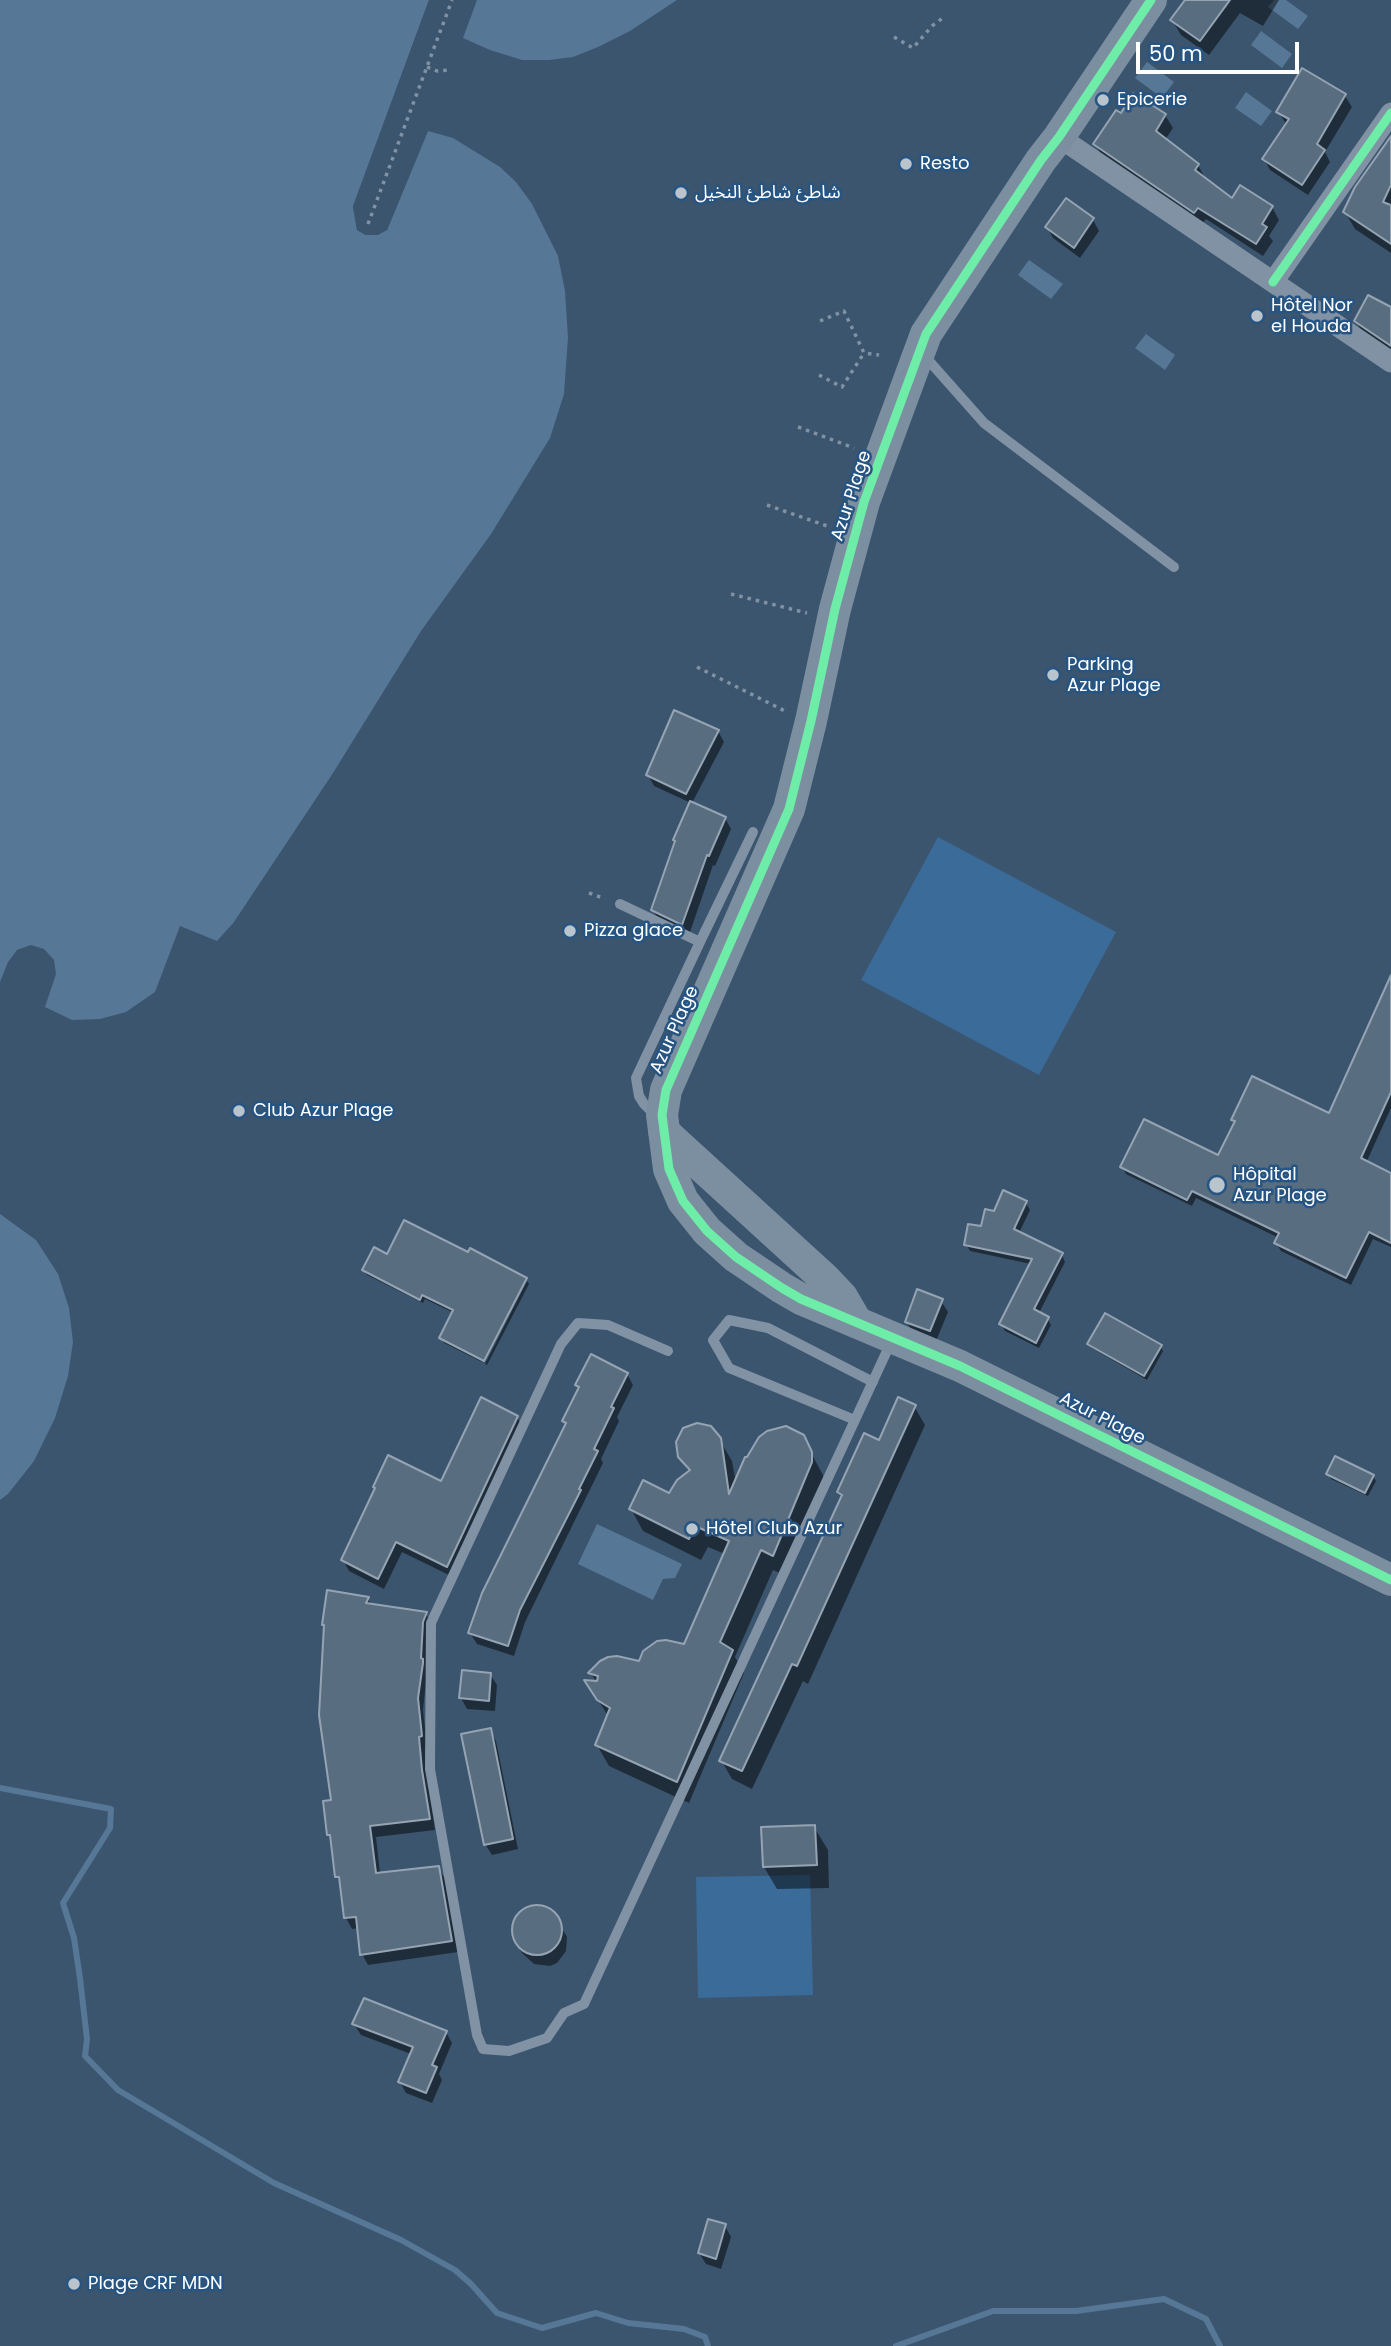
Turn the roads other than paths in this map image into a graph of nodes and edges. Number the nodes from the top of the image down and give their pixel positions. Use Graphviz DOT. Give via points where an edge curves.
graph roads {
  1 [pos="1151,0"];
  2 [pos="1391,113"];
  3 [pos="1059,137"];
  4 [pos="1273,282"];
  5 [pos="920,351"];
  6 [pos="1391,362"];
  7 [pos="1174,567"];
  8 [pos="753,832"];
  9 [pos="620,904"];
  10 [pos="700,943"];
  11 [pos="663,1123"];
  12 [pos="856,1321"];
  13 [pos="893,1338"];
  14 [pos="668,1351"];
  15 [pos="873,1382"];
  16 [pos="855,1420"];
  17 [pos="1391,1580"];
  1 -- 3 [label="street, Azur Plage"];
  2 -- 4 [label="street"];
  3 -- 4 [label="street"];
  3 -- 5 [label="street, Azur Plage" via="926,334"];
  4 -- 6 [label="street"];
  5 -- 7 [label="lane" via="984,423"];
  5 -- 11 [label="street, Azur Plage" via="864,502 789,809 666,1090"];
  8 -- 10 [label="lane"];
  9 -- 10 [label="lane"];
  10 -- 11 [label="lane" via="636,1078 643,1104"];
  11 -- 12 [label="street" via="692,1160 824,1278"];
  11 -- 12 [label="street, Azur Plage" via="673,1179 683,1201 707,1231 782,1288"];
  12 -- 13 [label="street, Azur Plage"];
  13 -- 15 [label="lane"];
  13 -- 17 [label="street, Azur Plage" via="972,1372"];
  14 -- 16 [label="lane" via="608,1325 578,1323 561,1344 431,1623 430,1769 483,2049 509,2051 547,2038 564,2014 584,2004"];
  15 -- 16 [label="lane"];
  15 -- 16 [label="lane" via="768,1328 729,1320 713,1340 729,1368"];
}
